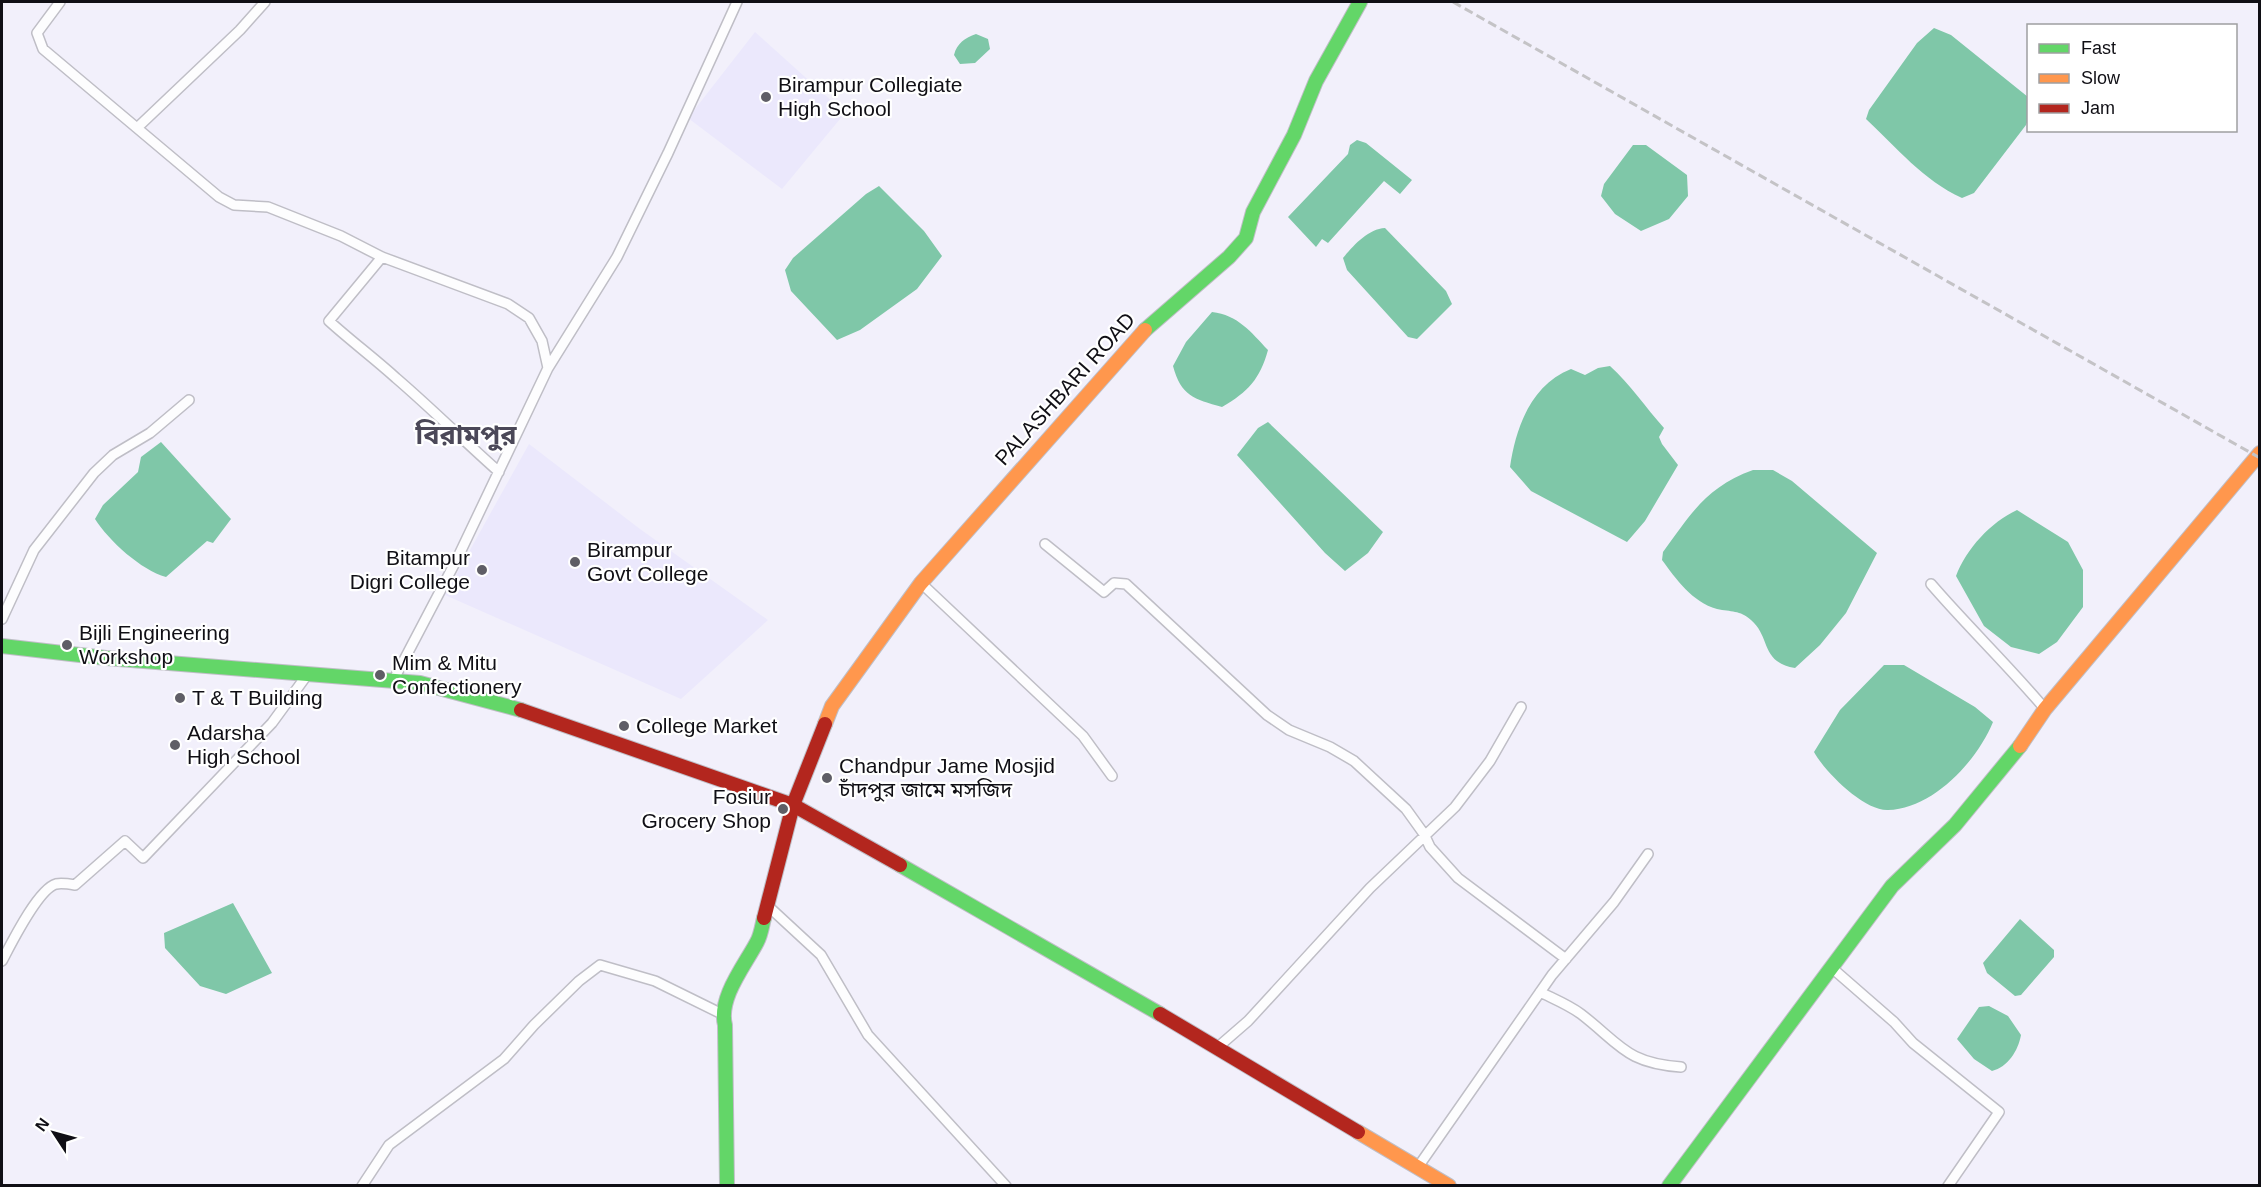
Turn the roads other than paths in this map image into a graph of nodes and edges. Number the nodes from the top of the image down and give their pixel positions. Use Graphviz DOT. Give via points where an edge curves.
graph roads {
  1 [pos="60,2"];
  2 [pos="265,2"];
  3 [pos="737,2"];
  4 [pos="1360,2"];
  5 [pos="138,127"];
  6 [pos="382,257"];
  7 [pos="548,368"];
  8 [pos="189,400"];
  9 [pos="2259,453"];
  10 [pos="498,472"];
  11 [pos="1045,544"];
  12 [pos="921,584"];
  13 [pos="1931,584"];
  14 [pos="2,619"];
  15 [pos="2,646"];
  16 [pos="307,675"];
  17 [pos="393,681"];
  18 [pos="1521,707"];
  19 [pos="2045,710"];
  20 [pos="1112,776"];
  21 [pos="793,805"];
  22 [pos="1424,834"];
  23 [pos="1648,854"];
  24 [pos="768,906"];
  25 [pos="1566,959"];
  26 [pos="2,961"];
  27 [pos="1832,968"];
  28 [pos="1540,992"];
  29 [pos="722,1014"];
  30 [pos="1218,1047"];
  31 [pos="1681,1067"];
  32 [pos="1418,1167"];
  33 [pos="362,1185"];
  34 [pos="727,1185"];
  35 [pos="1006,1185"];
  36 [pos="1449,1185"];
  37 [pos="1669,1185"];
  38 [pos="1948,1185"];
  1 -- 5 [label="street" via="40,26 39,43 62,67"];
  2 -- 5 [label="street"];
  3 -- 7 [label="street" via="617,257"];
  4 -- 12 [label="street, PALASHBARI ROAD" via="1316,81 1294,135 1253,212 1246,238 1137,337"];
  5 -- 6 [label="street" via="219,197 234,205 268,207"];
  6 -- 7 [label="street" via="490,296 529,318 542,341"];
  6 -- 10 [label="street" via="329,321"];
  7 -- 10 [label="street"];
  8 -- 14 [label="street" via="150,433 113,454 94,473 34,550"];
  9 -- 19 [label="street"];
  10 -- 17 [label="street"];
  11 -- 22 [label="street" via="1104,592 1114,583 1126,584 1267,715 1354,761 1406,810"];
  12 -- 20 [label="street" via="1083,736"];
  12 -- 21 [label="street, PALASHBARI ROAD" via="832,706"];
  13 -- 19 [label="street"];
  15 -- 16 [label="street"];
  16 -- 17 [label="street"];
  16 -- 26 [label="street" via="272,723 143,858 125,841 75,885 56,884 49,888 26,918"];
  17 -- 21 [label="street" via="420,683 513,707"];
  18 -- 22 [label="street" via="1473,786"];
  19 -- 27 [label="street" via="2016,755 1928,856 1892,886"];
  21 -- 24 [label="street, PALASHBARI ROAD"];
  21 -- 30 [label="street"];
  22 -- 25 [label="street" via="1430,848 1458,878"];
  22 -- 30 [label="street" via="1341,917 1248,1021"];
  23 -- 25 [label="street"];
  24 -- 29 [label="street, PALASHBARI ROAD" via="759,939"];
  24 -- 35 [label="street" via="821,955 868,1035"];
  25 -- 28 [label="street"];
  27 -- 37 [label="street"];
  27 -- 38 [label="street" via="1913,1043 1999,1113"];
  28 -- 31 [label="street" via="1582,1015 1635,1058"];
  28 -- 32 [label="street"];
  29 -- 33 [label="street" via="655,981 600,965 504,1059 389,1145"];
  29 -- 34 [label="street"];
  30 -- 32 [label="street"];
  32 -- 36 [label="street"];
}
